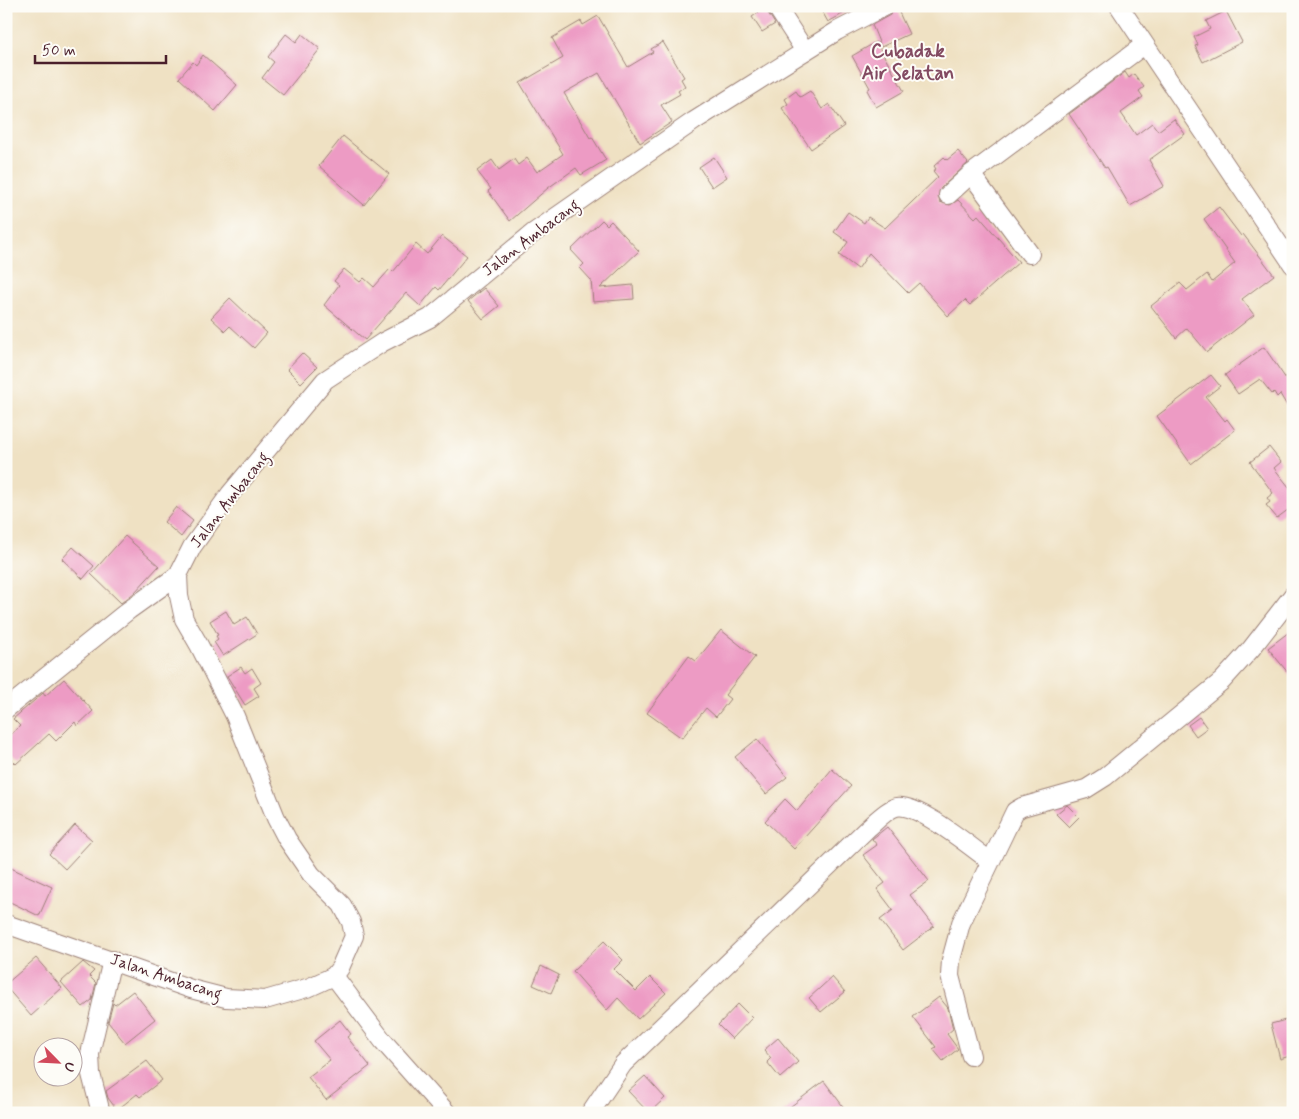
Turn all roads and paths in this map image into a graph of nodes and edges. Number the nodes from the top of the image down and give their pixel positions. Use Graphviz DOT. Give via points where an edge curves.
graph roads {
  1 [pos="776,6"];
  2 [pos="885,6"];
  3 [pos="1119,6"];
  4 [pos="1144,45"];
  5 [pos="805,51"];
  6 [pos="971,174"];
  7 [pos="948,195"];
  8 [pos="1030,254"];
  9 [pos="1293,265"];
  10 [pos="178,574"];
  11 [pos="1293,595"];
  12 [pos="6,709"];
  13 [pos="990,861"];
  14 [pos="6,924"];
  15 [pos="112,960"];
  16 [pos="334,976"];
  17 [pos="971,1056"];
  18 [pos="102,1113"];
  19 [pos="447,1113"];
  20 [pos="590,1113"];
  1 -- 5 [label="street"];
  2 -- 5 [label="street, Jalan Ambacang"];
  3 -- 4 [label="street"];
  4 -- 6 [label="street"];
  4 -- 9 [label="street"];
  5 -- 10 [label="street, Jalan Ambacang" via="694,121 533,233 430,318 383,342 325,380 230,494 192,547"];
  6 -- 7 [label="street"];
  6 -- 8 [label="street"];
  10 -- 12 [label="street"];
  10 -- 16 [label="street" via="184,619 235,716 276,818 311,874 342,905 351,922 354,936"];
  11 -- 13 [label="street" via="1222,681 1105,777 1086,789 1015,811"];
  13 -- 17 [label="street" via="961,923 950,960 950,976"];
  13 -- 20 [label="street" via="918,811 894,807 868,828 623,1064"];
  14 -- 15 [label="street, Jalan Ambacang"];
  15 -- 16 [label="street, Jalan Ambacang" via="191,989 247,1000 283,996"];
  15 -- 18 [label="street" via="90,1054 92,1083"];
  16 -- 19 [label="street" via="383,1041"];
}
